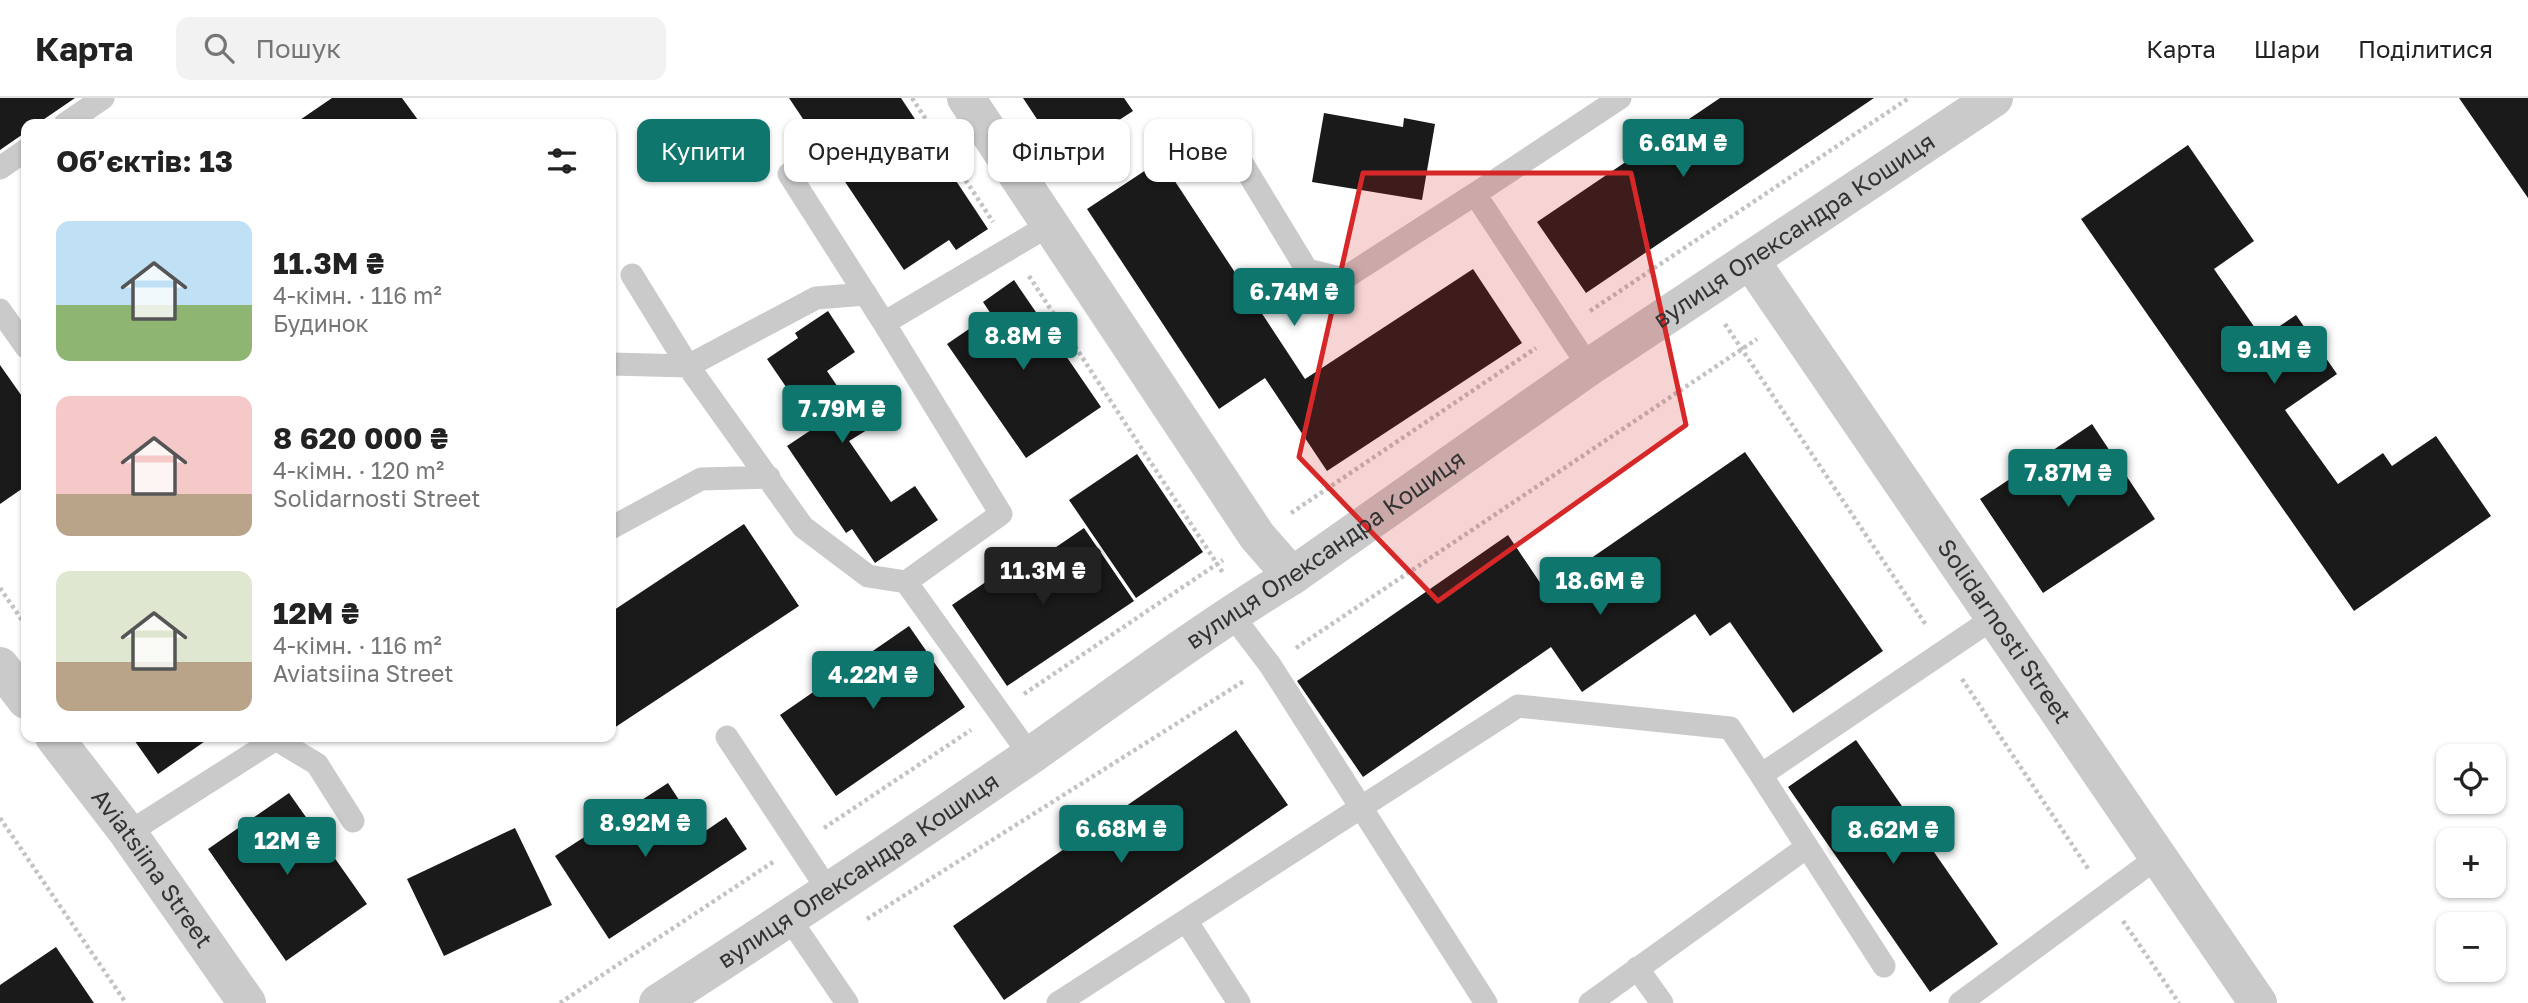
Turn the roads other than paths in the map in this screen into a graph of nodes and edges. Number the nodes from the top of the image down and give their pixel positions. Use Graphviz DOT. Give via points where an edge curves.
graph roads {
  1 [pos="103,98"];
  2 [pos="967,98"];
  3 [pos="1620,98"];
  4 [pos="1971,104"];
  5 [pos="72,119"];
  6 [pos="21,153"];
  7 [pos="0,168"];
  8 [pos="1252,180"];
  9 [pos="794,182"];
  10 [pos="1475,194"];
  11 [pos="1051,223"];
  12 [pos="1750,260"];
  13 [pos="632,275"];
  14 [pos="866,293"];
  15 [pos="0,310"];
  16 [pos="884,323"];
  17 [pos="21,340"];
  18 [pos="616,364"];
  19 [pos="688,366"];
  20 [pos="1589,367"];
  21 [pos="769,477"];
  22 [pos="616,525"];
  23 [pos="1292,576"];
  24 [pos="906,582"];
  25 [pos="1239,610"];
  26 [pos="1995,617"];
  27 [pos="0,666"];
  28 [pos="21,693"];
  29 [pos="727,737"];
  30 [pos="58,742"];
  31 [pos="269,742"];
  32 [pos="281,742"];
  33 [pos="1030,755"];
  34 [pos="1761,775"];
  35 [pos="1361,809"];
  36 [pos="353,821"];
  37 [pos="128,833"];
  38 [pos="1807,847"];
  39 [pos="2158,857"];
  40 [pos="828,890"];
  41 [pos="789,918"];
  42 [pos="1187,922"];
  43 [pos="1884,965"];
  44 [pos="1637,968"];
  45 [pos="247,1003"];
  46 [pos="658,1003"];
  47 [pos="847,1003"];
  48 [pos="1058,1003"];
  49 [pos="1239,1003"];
  50 [pos="1486,1003"];
  51 [pos="1590,1003"];
  52 [pos="1661,1003"];
  53 [pos="1960,1003"];
  54 [pos="2258,1003"];
  1 -- 5 [label="lane"];
  2 -- 11 [label="street"];
  3 -- 10 [label="lane"];
  4 -- 12 [label="street, вулиця Олександра Кошиця"];
  6 -- 7 [label="lane"];
  8 -- 10 [label="lane" via="1307,270 1343,279"];
  9 -- 14 [label="lane"];
  10 -- 20 [label="lane"];
  11 -- 16 [label="lane"];
  11 -- 23 [label="street" via="1256,536"];
  12 -- 20 [label="street, вулиця Олександра Кошиця"];
  12 -- 26 [label="street, Solidarnosti Street"];
  13 -- 19 [label="lane"];
  14 -- 16 [label="lane"];
  14 -- 19 [label="lane" via="816,298"];
  15 -- 17 [label="lane"];
  16 -- 24 [label="lane" via="1001,514"];
  18 -- 19 [label="lane"];
  19 -- 21 [label="lane"];
  20 -- 23 [label="street, вулиця Олександра Кошиця"];
  21 -- 22 [label="lane" via="701,479"];
  21 -- 24 [label="lane" via="803,527 868,576"];
  23 -- 25 [label="street, вулиця Олександра Кошиця"];
  24 -- 33 [label="lane"];
  25 -- 33 [label="street, вулиця Олександра Кошиця"];
  25 -- 35 [label="lane"];
  26 -- 34 [label="lane"];
  26 -- 39 [label="street, Solidarnosti Street"];
  27 -- 28 [label="street"];
  29 -- 40 [label="lane"];
  30 -- 37 [label="street, Aviatsiina Street"];
  31 -- 37 [label="lane"];
  32 -- 36 [label="lane" via="317,764"];
  33 -- 40 [label="street, вулиця Олександра Кошиця"];
  34 -- 35 [label="lane" via="1730,728 1518,706"];
  34 -- 38 [label="lane"];
  35 -- 42 [label="lane"];
  35 -- 50 [label="lane"];
  37 -- 45 [label="street, Aviatsiina Street"];
  38 -- 43 [label="lane"];
  38 -- 44 [label="lane"];
  39 -- 53 [label="lane"];
  39 -- 54 [label="street, Solidarnosti Street"];
  40 -- 41 [label="street, вулиця Олександра Кошиця"];
  41 -- 46 [label="street, вулиця Олександра Кошиця"];
  41 -- 47 [label="lane"];
  42 -- 48 [label="lane"];
  42 -- 49 [label="lane"];
  44 -- 51 [label="lane"];
  44 -- 52 [label="lane"];
}
